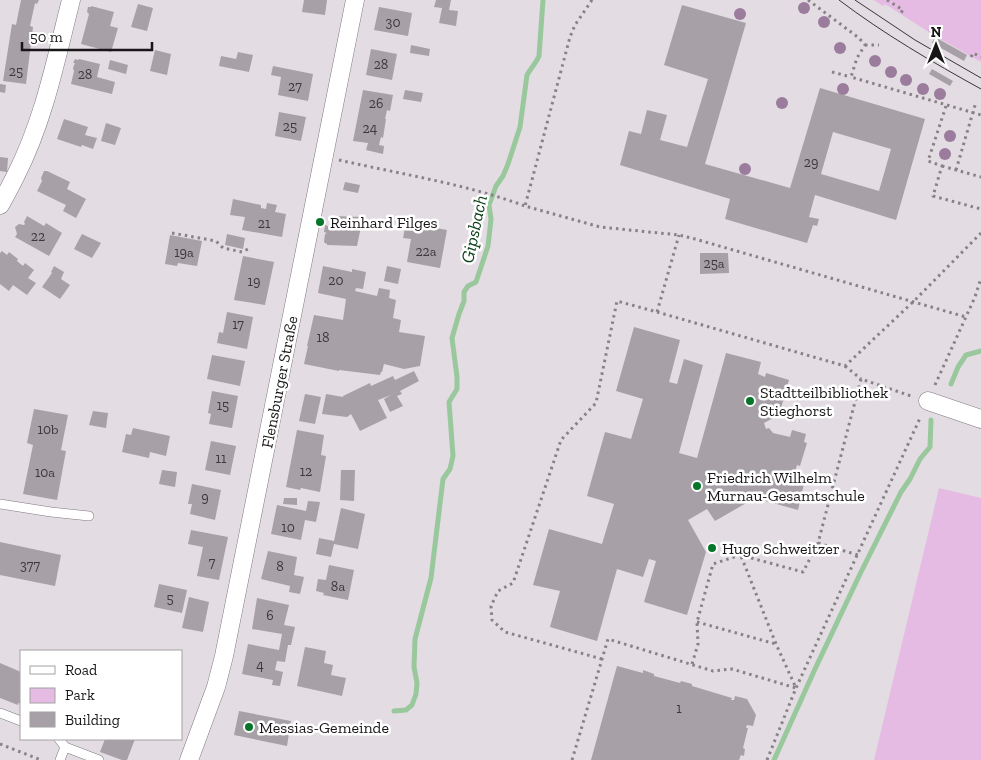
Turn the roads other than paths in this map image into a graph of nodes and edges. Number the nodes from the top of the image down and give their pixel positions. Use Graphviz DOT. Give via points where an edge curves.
graph roads {
  1 [pos="71,0"];
  2 [pos="355,0"];
  3 [pos="0,205"];
  4 [pos="928,401"];
  5 [pos="981,419"];
  6 [pos="0,504"];
  7 [pos="88,516"];
  8 [pos="0,713"];
  9 [pos="20,721"];
  10 [pos="60,740"];
  11 [pos="65,747"];
  12 [pos="60,760"];
  13 [pos="99,760"];
  14 [pos="189,760"];
  1 -- 3 [label="street" via="42,108 25,157"];
  2 -- 14 [label="street, Flensburger Straße" via="224,656"];
  4 -- 5 [label="street"];
  6 -- 7 [label="lane"];
  8 -- 9 [label="lane"];
  10 -- 11 [label="lane"];
  11 -- 12 [label="lane"];
  11 -- 13 [label="lane"];
}
